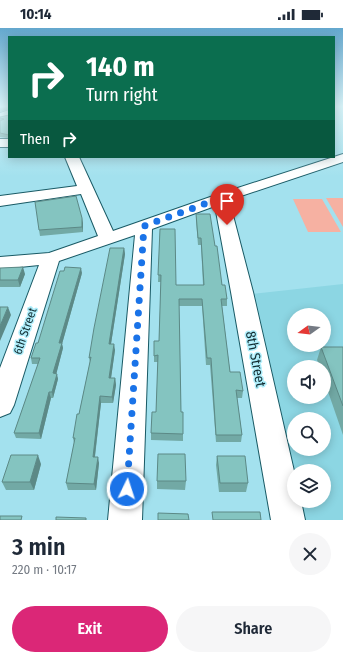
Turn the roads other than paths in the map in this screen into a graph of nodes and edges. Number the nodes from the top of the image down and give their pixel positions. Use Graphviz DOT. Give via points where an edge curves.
graph roads {
  1 [pos="72,158"];
  2 [pos="343,158"];
  3 [pos="87,190"];
  4 [pos="221,198"];
  5 [pos="0,201"];
  6 [pos="144,226"];
  7 [pos="108,239"];
  8 [pos="50,258"];
  9 [pos="0,263"];
  10 [pos="0,404"];
  11 [pos="125,520"];
  12 [pos="288,520"];
  1 -- 3 [label="street"];
  2 -- 4 [label="street"];
  3 -- 5 [label="street"];
  3 -- 7 [label="street"];
  4 -- 6 [label="street"];
  4 -- 12 [label="street, 8th Street"];
  6 -- 7 [label="street"];
  6 -- 11 [label="street"];
  7 -- 8 [label="street"];
  8 -- 9 [label="street"];
  8 -- 10 [label="street, 6th Street"];
}
